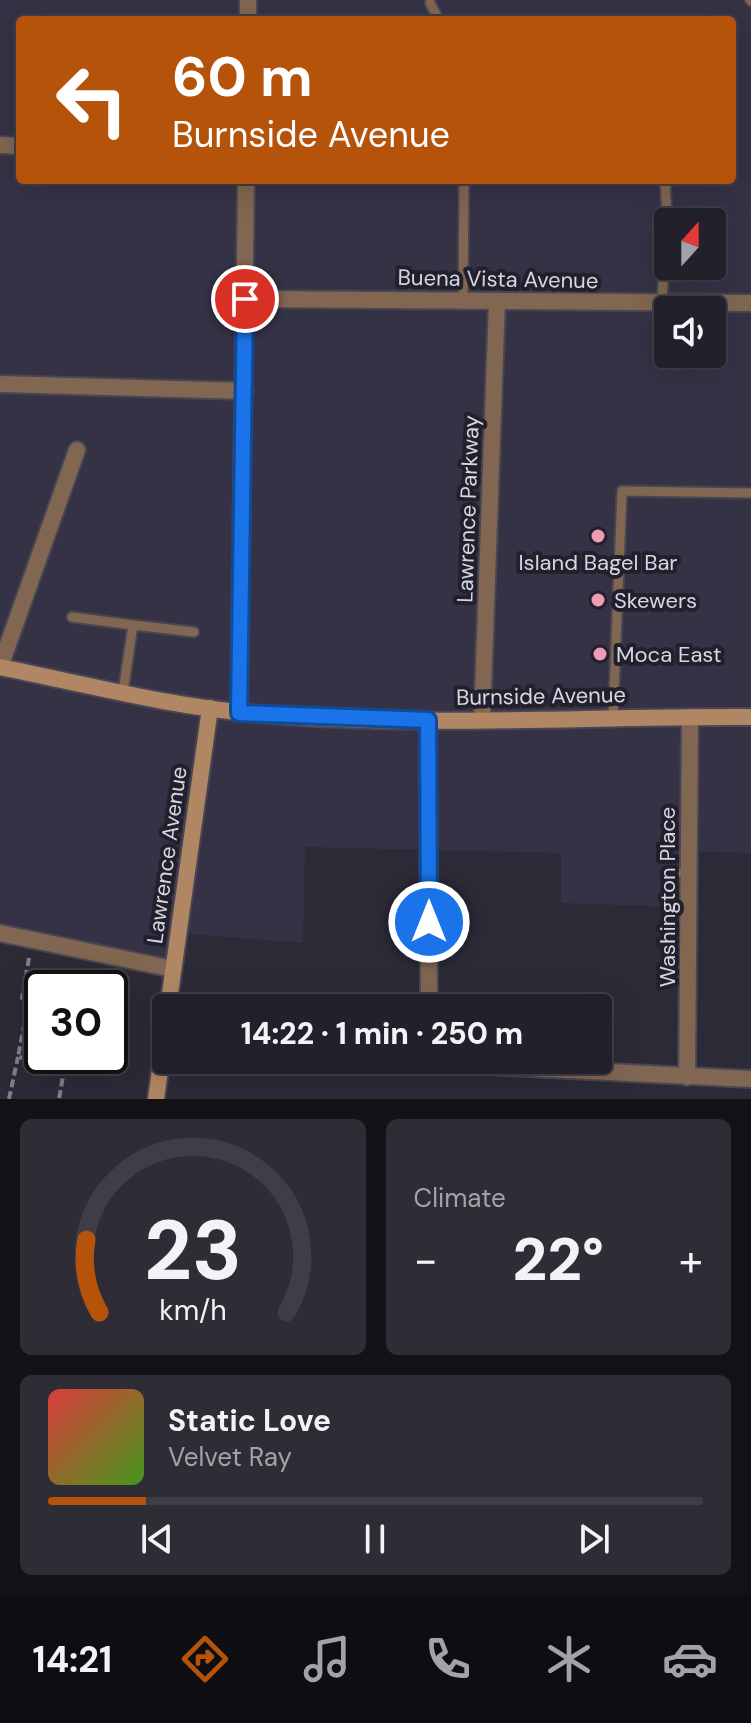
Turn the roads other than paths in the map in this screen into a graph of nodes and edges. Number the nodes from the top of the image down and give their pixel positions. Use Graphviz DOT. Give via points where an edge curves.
graph roads {
  1 [pos="430,3"];
  2 [pos="437,16"];
  3 [pos="246,184"];
  4 [pos="464,184"];
  5 [pos="665,184"];
  6 [pos="662,296"];
  7 [pos="245,299"];
  8 [pos="463,301"];
  9 [pos="497,301"];
  10 [pos="654,302"];
  11 [pos="726,303"];
  12 [pos="751,303"];
  13 [pos="0,384"];
  14 [pos="245,391"];
  15 [pos="77,450"];
  16 [pos="751,493"];
  17 [pos="72,617"];
  18 [pos="133,625"];
  19 [pos="194,632"];
  20 [pos="0,667"];
  21 [pos="123,692"];
  22 [pos="210,708"];
  23 [pos="239,713"];
  24 [pos="613,717"];
  25 [pos="690,717"];
  26 [pos="751,717"];
  27 [pos="482,719"];
  28 [pos="428,720"];
  29 [pos="668,872"];
  30 [pos="689,873"];
  31 [pos="0,933"];
  32 [pos="173,969"];
  33 [pos="170,994"];
  34 [pos="429,994"];
  35 [pos="612,1072"];
  36 [pos="161,1074"];
  37 [pos="687,1077"];
  38 [pos="751,1079"];
  39 [pos="156,1099"];
  1 -- 2 [label="lane"];
  3 -- 7 [label="street"];
  4 -- 8 [label="lane"];
  5 -- 6 [label="lane"];
  7 -- 8 [label="street, Buena Vista Avenue"];
  7 -- 14 [label="street"];
  8 -- 9 [label="street, Buena Vista Avenue"];
  9 -- 10 [label="street, Buena Vista Avenue"];
  9 -- 27 [label="street, Lawrence Parkway"];
  11 -- 12 [label="street, Buena Vista Avenue"];
  13 -- 14 [label="street"];
  14 -- 23 [label="street"];
  15 -- 20 [label="street"];
  16 -- 24 [label="lane" via="622,491"];
  17 -- 18 [label="lane"];
  18 -- 19 [label="lane"];
  18 -- 21 [label="lane"];
  20 -- 21 [label="main road, Burnside Avenue"];
  21 -- 22 [label="main road, Burnside Avenue"];
  22 -- 23 [label="main road, Burnside Avenue"];
  22 -- 32 [label="main road, Lawrence Avenue"];
  23 -- 28 [label="main road, Burnside Avenue"];
  24 -- 25 [label="main road, Burnside Avenue"];
  24 -- 27 [label="main road, Burnside Avenue"];
  25 -- 26 [label="main road, Burnside Avenue"];
  25 -- 30 [label="street, Washington Place"];
  27 -- 28 [label="main road, Burnside Avenue"];
  28 -- 34 [label="street"];
  29 -- 30 [label="lane"];
  30 -- 37 [label="street, Washington Place"];
  31 -- 32 [label="street"];
  32 -- 33 [label="main road, Lawrence Avenue"];
  35 -- 37 [label="street"];
  36 -- 39 [label="main road"];
  37 -- 38 [label="street"];
}
